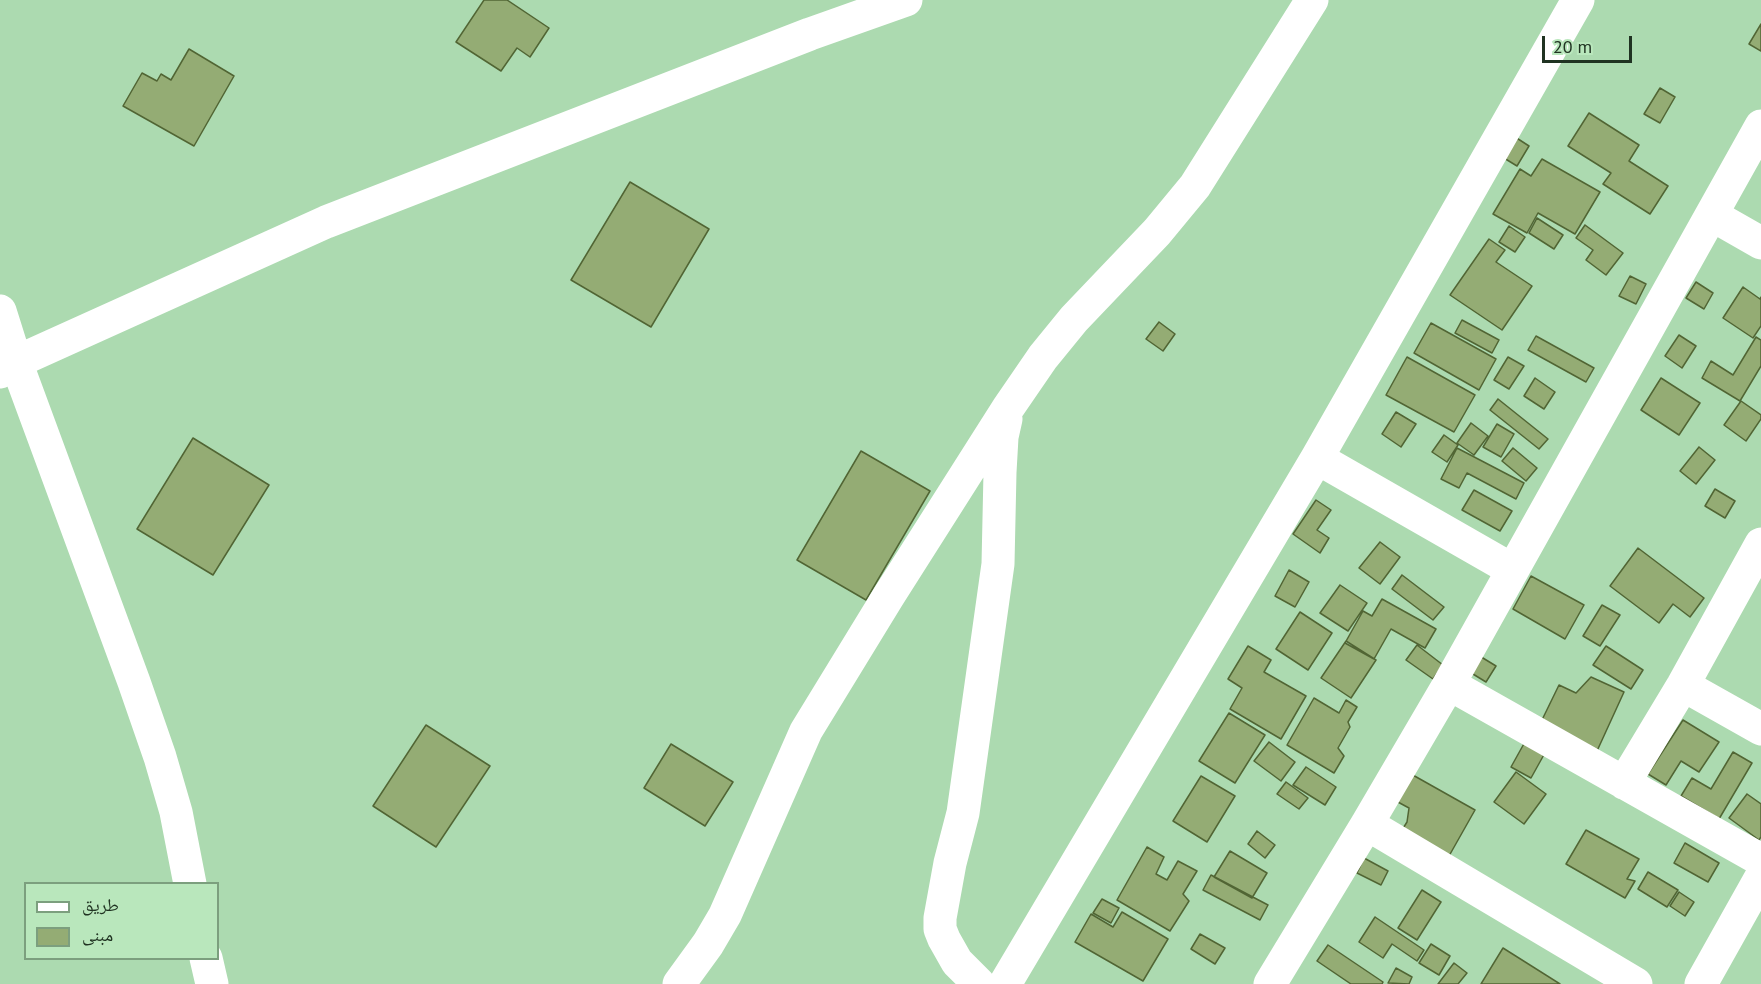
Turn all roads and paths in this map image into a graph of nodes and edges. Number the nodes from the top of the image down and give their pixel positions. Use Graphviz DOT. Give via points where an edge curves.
graph roads {
  1 [pos="906,0"];
  2 [pos="1312,0"];
  3 [pos="1578,0"];
  4 [pos="1761,126"];
  5 [pos="1712,216"];
  6 [pos="1761,243"];
  7 [pos="0,311"];
  8 [pos="8,367"];
  9 [pos="1008,408"];
  10 [pos="1317,458"];
  11 [pos="1761,544"];
  12 [pos="1511,569"];
  13 [pos="1449,684"];
  14 [pos="1683,685"];
  15 [pos="1761,729"];
  16 [pos="1624,783"];
  17 [pos="1367,824"];
  18 [pos="1761,860"];
  19 [pos="1761,878"];
  20 [pos="190,882"];
  21 [pos="206,960"];
  22 [pos="212,984"];
  23 [pos="679,984"];
  24 [pos="980,984"];
  25 [pos="1005,984"];
  26 [pos="1270,984"];
  27 [pos="1636,984"];
  28 [pos="1701,984"];
  1 -- 8 [label="street" via="326,222"];
  2 -- 9 [label="street" via="1195,186 1062,334"];
  3 -- 10 [label="street"];
  4 -- 5 [label="street"];
  5 -- 6 [label="street"];
  5 -- 12 [label="street"];
  7 -- 8 [label="street"];
  8 -- 20 [label="street" via="152,736 176,812"];
  9 -- 23 [label="street" via="806,732 725,915"];
  9 -- 24 [label="street" via="1002,437 998,564 963,813 940,918 940,929 954,956"];
  10 -- 12 [label="street"];
  10 -- 25 [label="street"];
  11 -- 14 [label="street"];
  12 -- 13 [label="street"];
  13 -- 16 [label="street"];
  13 -- 17 [label="street"];
  14 -- 15 [label="street"];
  14 -- 16 [label="street"];
  16 -- 18 [label="street"];
  17 -- 26 [label="street"];
  17 -- 27 [label="street"];
  19 -- 28 [label="street"];
  21 -- 22 [label="street"];
}
